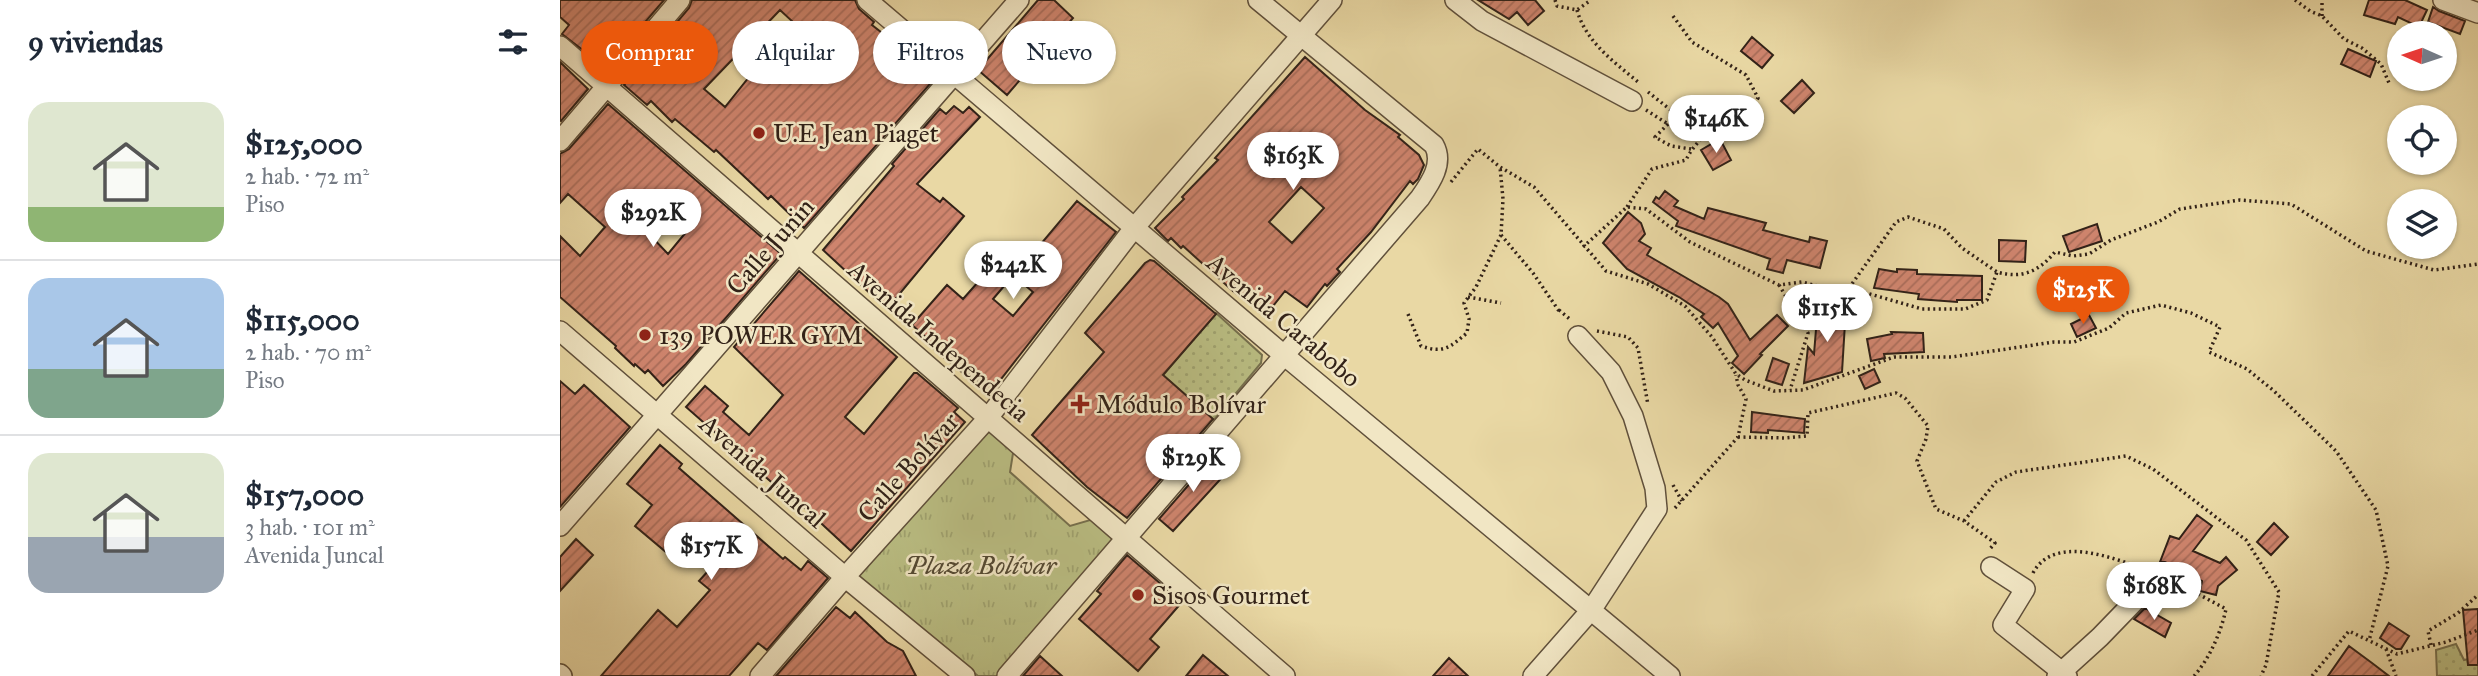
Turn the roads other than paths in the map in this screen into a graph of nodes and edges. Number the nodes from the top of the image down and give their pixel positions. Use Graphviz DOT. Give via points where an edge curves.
graph roads {
  1 [pos="680,0"];
  2 [pos="867,0"];
  3 [pos="1019,0"];
  4 [pos="1258,0"];
  5 [pos="1332,0"];
  6 [pos="1455,0"];
  7 [pos="2443,0"];
  8 [pos="2478,13"];
  9 [pos="891,21"];
  10 [pos="988,35"];
  11 [pos="1301,37"];
  12 [pos="560,46"];
  13 [pos="945,84"];
  14 [pos="964,84"];
  15 [pos="608,85"];
  16 [pos="1639,91"];
  17 [pos="560,141"];
  18 [pos="1134,228"];
  19 [pos="798,254"];
  20 [pos="560,331"];
  21 [pos="1577,336"];
  22 [pos="1285,356"];
  23 [pos="658,414"];
  24 [pos="988,418"];
  25 [pos="560,527"];
  26 [pos="1127,539"];
  27 [pos="1991,567"];
  28 [pos="2161,574"];
  29 [pos="845,577"];
  30 [pos="1592,609"];
  31 [pos="2063,675"];
  32 [pos="760,676"];
  33 [pos="965,676"];
  34 [pos="1007,676"];
  35 [pos="1285,676"];
  36 [pos="1533,676"];
  37 [pos="1670,676"];
  1 -- 15 [label="street"];
  2 -- 9 [label="street, Avenida Carabobo"];
  3 -- 10 [label="street, Calle Junin"];
  4 -- 11 [label="street"];
  5 -- 11 [label="street, Calle Bolívar"];
  6 -- 16 [label="street" via="1482,21"];
  7 -- 8 [label="street"];
  11 -- 18 [label="street, Calle Bolívar"];
  11 -- 22 [label="street" via="1434,145 1439,161 1420,198"];
  12 -- 15 [label="street, Avenida Independecia"];
  13 -- 19 [label="street, Calle Junin"];
  14 -- 18 [label="street, Avenida Carabobo"];
  15 -- 17 [label="street"];
  15 -- 19 [label="street, Avenida Independecia"];
  18 -- 22 [label="street, Avenida Carabobo"];
  18 -- 24 [label="street, Calle Bolívar"];
  19 -- 23 [label="street, Calle Junin"];
  19 -- 24 [label="street, Avenida Independecia"];
  20 -- 23 [label="street, Avenida Juncal"];
  21 -- 30 [label="street" via="1611,372 1633,416 1657,509"];
  22 -- 26 [label="street"];
  22 -- 30 [label="street, Avenida Carabobo"];
  23 -- 25 [label="street, Calle Junin"];
  23 -- 29 [label="street, Avenida Juncal"];
  24 -- 26 [label="street, Avenida Independecia"];
  24 -- 29 [label="street, Calle Bolívar"];
  26 -- 34 [label="street"];
  26 -- 35 [label="street, Avenida Independecia"];
  27 -- 31 [label="street" via="2025,589 2003,625"];
  28 -- 31 [label="street"];
  29 -- 32 [label="street, Calle Bolívar"];
  29 -- 33 [label="street, Avenida Juncal"];
  30 -- 36 [label="street"];
  30 -- 37 [label="street, Avenida Carabobo"];
}
